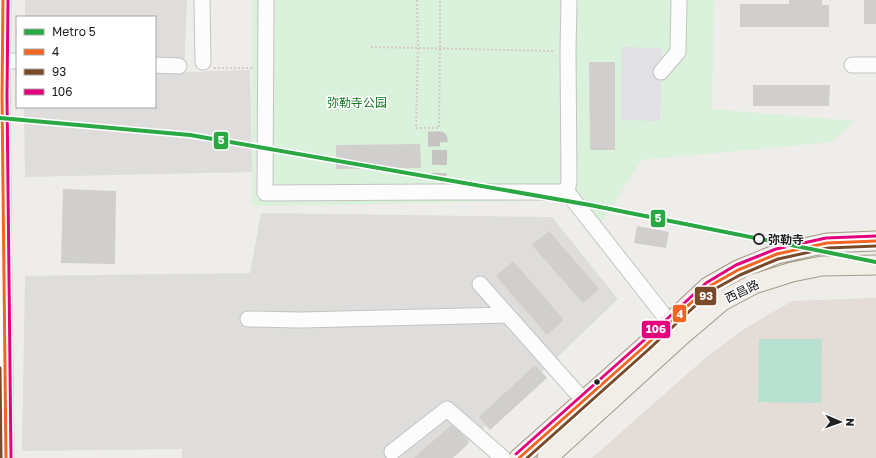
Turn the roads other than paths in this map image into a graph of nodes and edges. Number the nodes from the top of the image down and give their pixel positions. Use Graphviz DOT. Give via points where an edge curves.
graph roads {
  1 [pos="3,0"];
  2 [pos="202,0"];
  3 [pos="266,0"];
  4 [pos="569,0"];
  5 [pos="679,0"];
  6 [pos="10,61"];
  7 [pos="156,65"];
  8 [pos="207,65"];
  9 [pos="852,65"];
  10 [pos="876,65"];
  11 [pos="179,66"];
  12 [pos="661,72"];
  13 [pos="1,96"];
  14 [pos="567,192"];
  15 [pos="876,241"];
  16 [pos="876,265"];
  17 [pos="480,284"];
  18 [pos="507,315"];
  19 [pos="248,319"];
  20 [pos="670,324"];
  21 [pos="584,401"];
  22 [pos="392,452"];
  23 [pos="6,458"];
  24 [pos="503,458"];
  25 [pos="519,458"];
  26 [pos="547,458"];
  1 -- 6 [label="street"];
  2 -- 8 [label="street"];
  3 -- 14 [label="street" via="265,193 439,186"];
  4 -- 14 [label="street"];
  5 -- 12 [label="street" via="678,52"];
  6 -- 13 [label="street"];
  7 -- 11 [label="street"];
  9 -- 10 [label="street"];
  13 -- 23 [label="street"];
  14 -- 20 [label="street"];
  15 -- 20 [label="main road, 西昌路" via="827,243 777,254 738,270 708,288"];
  16 -- 26 [label="main road, 西昌路" via="822,266 792,272 754,284 722,301"];
  17 -- 18 [label="street"];
  18 -- 19 [label="street"];
  18 -- 21 [label="street"];
  20 -- 21 [label="main road, 西昌路"];
  21 -- 25 [label="main road, 西昌路"];
  22 -- 24 [label="street" via="447,408"];
}
